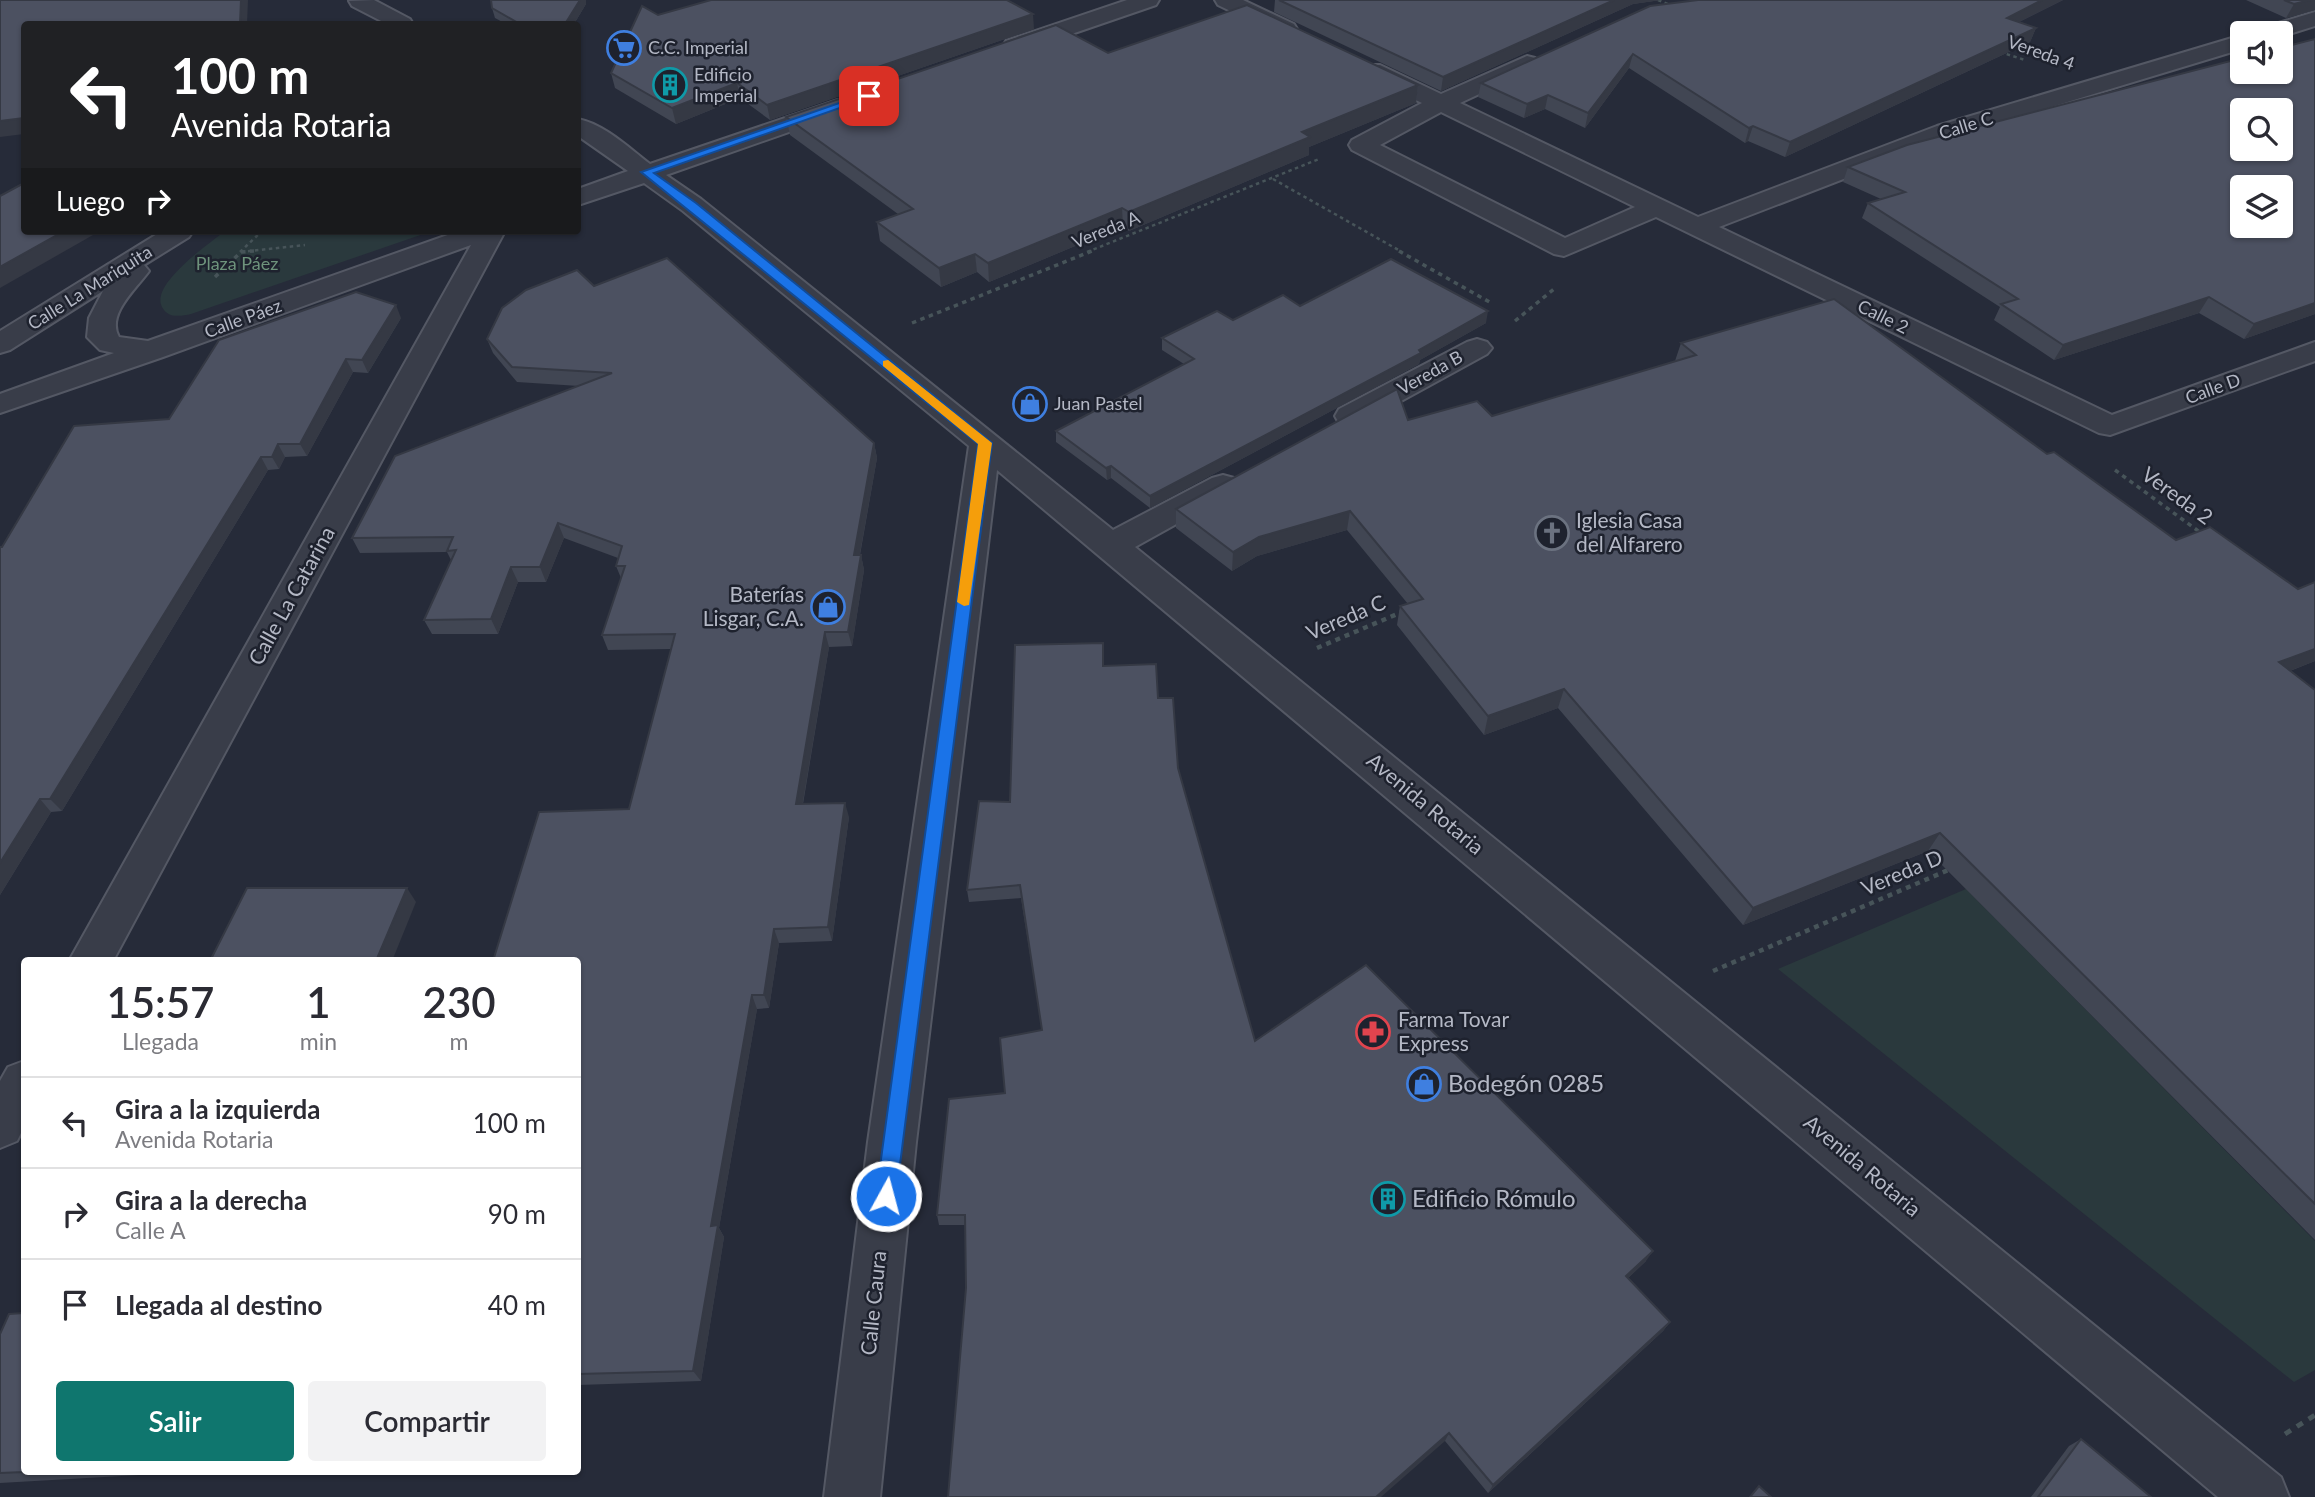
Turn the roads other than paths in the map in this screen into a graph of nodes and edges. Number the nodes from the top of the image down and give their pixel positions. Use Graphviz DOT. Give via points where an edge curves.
graph roads {
  1 [pos="360,0"];
  2 [pos="1148,0"];
  3 [pos="1226,0"];
  4 [pos="2315,19"];
  5 [pos="355,21"];
  6 [pos="397,21"];
  7 [pos="2293,26"];
  8 [pos="1315,43"];
  9 [pos="2230,46"];
  10 [pos="992,54"];
  11 [pos="1541,57"];
  12 [pos="1352,61"];
  13 [pos="863,98"];
  14 [pos="1441,103"];
  15 [pos="581,128"];
  16 [pos="646,172"];
  17 [pos="581,196"];
  18 [pos="1657,208"];
  19 [pos="1697,227"];
  20 [pos="473,235"];
  21 [pos="490,235"];
  22 [pos="169,239"];
  23 [pos="0,344"];
  24 [pos="1477,348"];
  25 [pos="153,351"];
  26 [pos="2315,351"];
  27 [pos="0,404"];
  28 [pos="2110,426"];
  29 [pos="1331,427"];
  30 [pos="985,443"];
  31 [pos="1245,473"];
  32 [pos="1111,545"];
  33 [pos="93,957"];
  34 [pos="21,1088"];
  35 [pos="0,1126"];
  36 [pos="852,1497"];
  37 [pos="2261,1497"];
  1 -- 5 [label="street"];
  1 -- 6 [label="street"];
  2 -- 10 [label="street"];
  3 -- 8 [label="street"];
  4 -- 7 [label="street"];
  9 -- 19 [label="street, Calle C" via="1946,131"];
  11 -- 14 [label="street"];
  12 -- 14 [label="street, Calle 2"];
  13 -- 16 [label="street"];
  14 -- 18 [label="street, Calle 2"];
  14 -- 18 [label="street" via="1362,145 1564,248"];
  15 -- 16 [label="street, Avenida Rotaria"];
  16 -- 17 [label="street"];
  16 -- 30 [label="street, Avenida Rotaria"];
  18 -- 19 [label="street, Calle 2"];
  19 -- 28 [label="street, Calle 2"];
  20 -- 25 [label="street, Calle Páez"];
  21 -- 33 [label="street, Calle La Catarina"];
  22 -- 23 [label="street, Calle La Mariquita"];
  22 -- 25 [label="street" via="102,315 102,337 110,344"];
  24 -- 29 [label="street, Vereda B"];
  25 -- 27 [label="street, Calle Páez"];
  26 -- 28 [label="street, Calle D"];
  30 -- 32 [label="street, Avenida Rotaria"];
  30 -- 36 [label="street, Calle Caura" via="892,1142"];
  31 -- 32 [label="street"];
  32 -- 37 [label="street, Avenida Rotaria"];
  34 -- 35 [label="street"];
}
